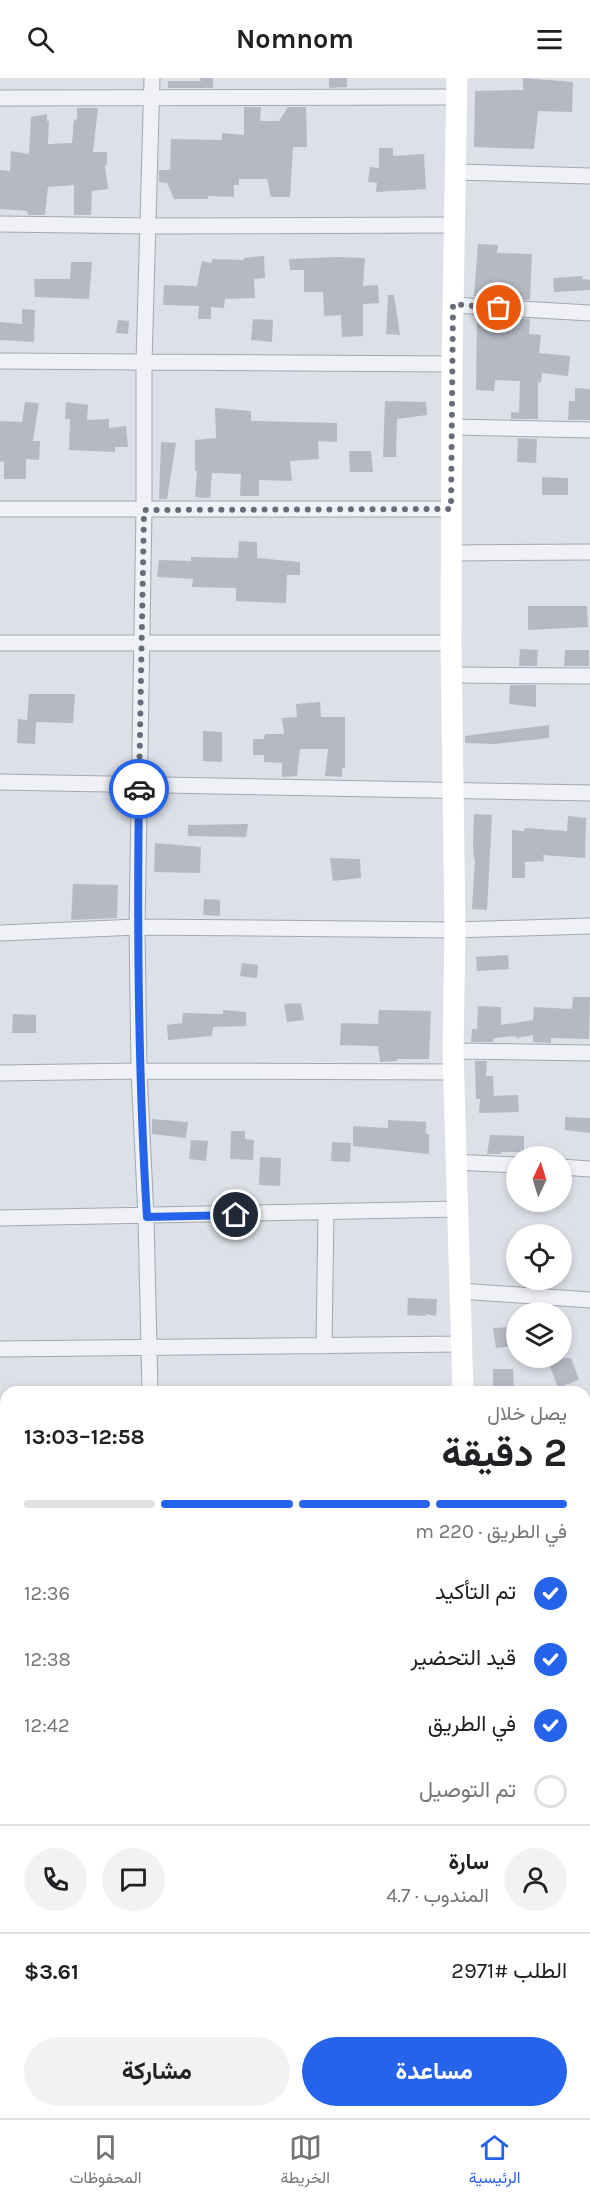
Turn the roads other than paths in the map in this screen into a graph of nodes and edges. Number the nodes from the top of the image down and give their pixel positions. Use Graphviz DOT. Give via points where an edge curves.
graph roads {
  1 [pos="152,78"];
  2 [pos="457,87"];
  3 [pos="152,96"];
  4 [pos="0,98"];
  5 [pos="456,172"];
  6 [pos="590,176"];
  7 [pos="0,224"];
  8 [pos="454,225"];
  9 [pos="149,226"];
  10 [pos="453,304"];
  11 [pos="590,313"];
  12 [pos="0,361"];
  13 [pos="144,362"];
  14 [pos="452,364"];
  15 [pos="452,427"];
  16 [pos="590,430"];
  17 [pos="0,509"];
  18 [pos="451,509"];
  19 [pos="144,510"];
  20 [pos="451,552"];
  21 [pos="590,552"];
  22 [pos="0,643"];
  23 [pos="451,643"];
  24 [pos="142,644"];
  25 [pos="452,675"];
  26 [pos="590,676"];
  27 [pos="0,782"];
  28 [pos="140,785"];
  29 [pos="454,791"];
  30 [pos="590,793"];
  31 [pos="590,926"];
  32 [pos="137,927"];
  33 [pos="455,930"];
  34 [pos="0,933"];
  35 [pos="590,1053"];
  36 [pos="453,1062"];
  37 [pos="139,1071"];
  38 [pos="0,1072"];
  39 [pos="455,1162"];
  40 [pos="506,1165"];
  41 [pos="572,1168"];
  42 [pos="590,1169"];
  43 [pos="457,1209"];
  44 [pos="326,1212"];
  45 [pos="147,1217"];
  46 [pos="0,1218"];
  47 [pos="460,1292"];
  48 [pos="590,1300"];
  49 [pos="462,1344"];
  50 [pos="324,1346"];
  51 [pos="0,1349"];
  52 [pos="150,1349"];
  53 [pos="150,1386"];
  54 [pos="463,1386"];
  1 -- 3 [label="street"];
  2 -- 3 [label="street"];
  2 -- 5 [label="street"];
  3 -- 4 [label="street"];
  3 -- 9 [label="street"];
  5 -- 6 [label="street"];
  5 -- 8 [label="street"];
  7 -- 9 [label="street"];
  8 -- 9 [label="street"];
  8 -- 10 [label="street"];
  9 -- 13 [label="street"];
  10 -- 11 [label="street"];
  10 -- 14 [label="street"];
  12 -- 13 [label="street"];
  13 -- 14 [label="street"];
  13 -- 19 [label="street"];
  14 -- 15 [label="street"];
  15 -- 16 [label="street"];
  15 -- 18 [label="street"];
  17 -- 19 [label="street"];
  18 -- 19 [label="street"];
  18 -- 20 [label="street"];
  19 -- 24 [label="street"];
  20 -- 21 [label="street"];
  20 -- 23 [label="street"];
  22 -- 24 [label="street"];
  23 -- 24 [label="street"];
  23 -- 25 [label="street"];
  24 -- 28 [label="street"];
  25 -- 26 [label="street"];
  25 -- 29 [label="street"];
  27 -- 28 [label="street"];
  28 -- 29 [label="street"];
  28 -- 32 [label="street"];
  29 -- 30 [label="street"];
  29 -- 33 [label="street"];
  31 -- 33 [label="street"];
  32 -- 33 [label="street"];
  32 -- 34 [label="street"];
  32 -- 37 [label="street"];
  33 -- 36 [label="street"];
  35 -- 36 [label="street"];
  36 -- 37 [label="street"];
  36 -- 39 [label="street"];
  37 -- 38 [label="street"];
  37 -- 45 [label="street"];
  39 -- 40 [label="street"];
  39 -- 43 [label="street"];
  41 -- 42 [label="street"];
  43 -- 44 [label="street"];
  43 -- 47 [label="street"];
  44 -- 45 [label="street"];
  44 -- 50 [label="street"];
  45 -- 46 [label="street"];
  45 -- 52 [label="street"];
  47 -- 48 [label="street"];
  47 -- 49 [label="street"];
  49 -- 50 [label="street"];
  49 -- 54 [label="street"];
  50 -- 52 [label="street"];
  51 -- 52 [label="street"];
  52 -- 53 [label="street"];
}
